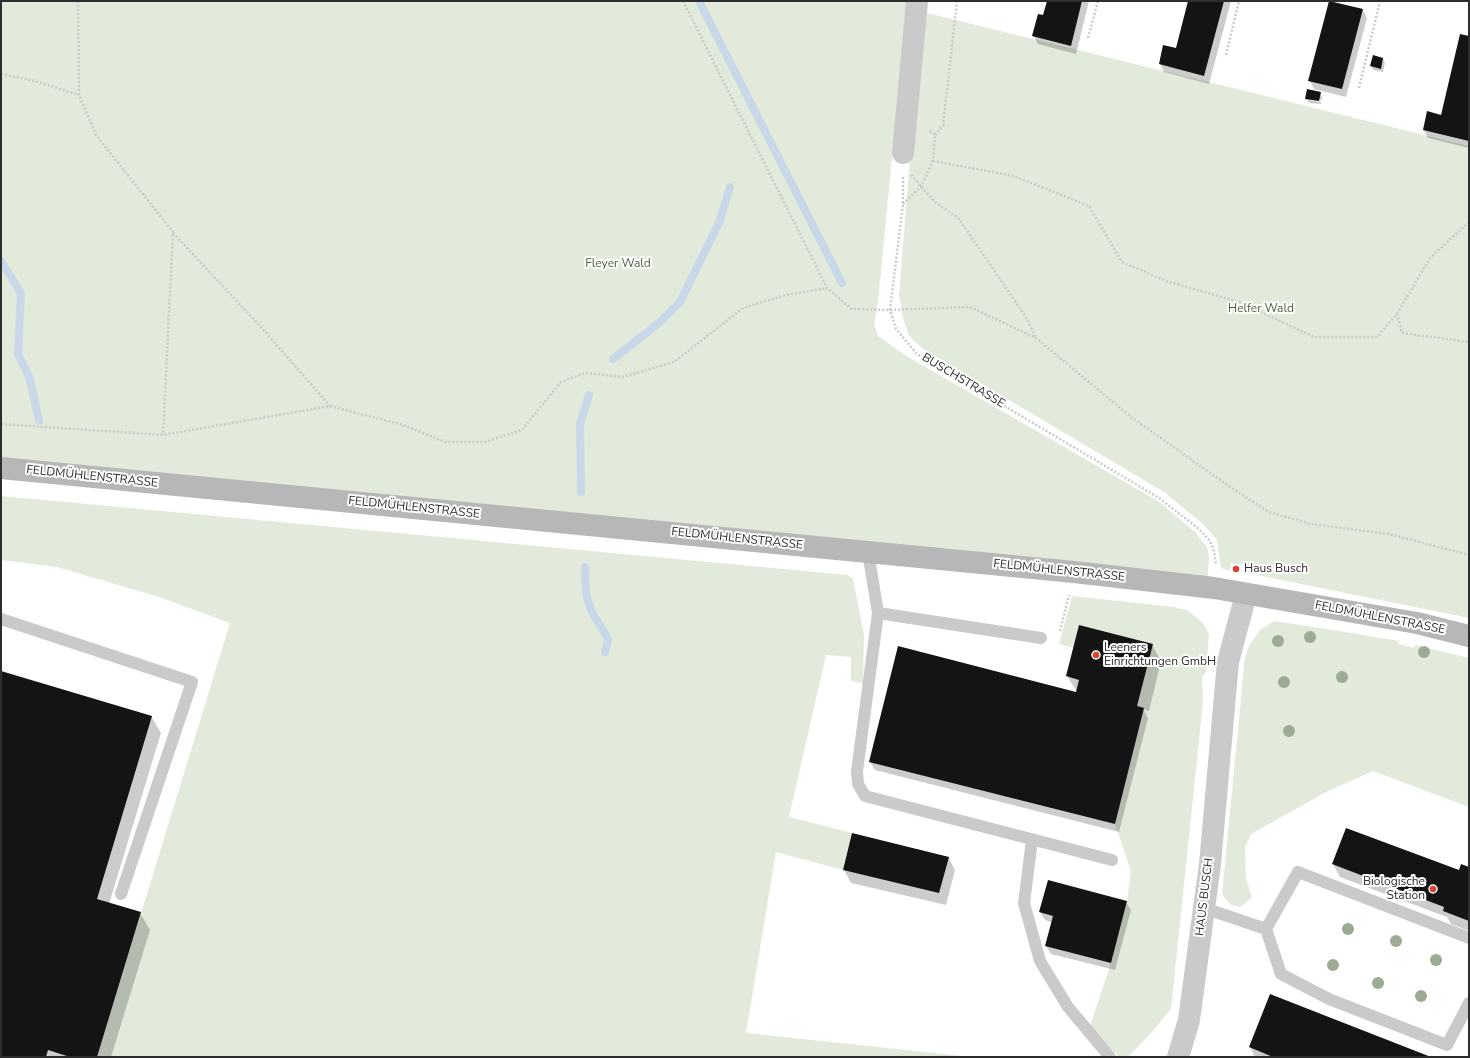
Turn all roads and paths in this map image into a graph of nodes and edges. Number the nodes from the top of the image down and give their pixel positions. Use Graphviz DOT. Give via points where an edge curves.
graph roads {
  1 [pos="78,1"];
  2 [pos="682,1"];
  3 [pos="917,1"];
  4 [pos="957,1"];
  5 [pos="1098,1"];
  6 [pos="1240,1"];
  7 [pos="1380,1"];
  8 [pos="1088,38"];
  9 [pos="1226,55"];
  10 [pos="1,74"];
  11 [pos="1359,88"];
  12 [pos="79,95"];
  13 [pos="935,135"];
  14 [pos="903,160"];
  15 [pos="933,161"];
  16 [pos="1469,222"];
  17 [pos="173,232"];
  18 [pos="828,288"];
  19 [pos="890,310"];
  20 [pos="1397,314"];
  21 [pos="1036,338"];
  22 [pos="1469,342"];
  23 [pos="330,406"];
  24 [pos="1,424"];
  25 [pos="163,435"];
  26 [pos="1,468"];
  27 [pos="868,552"];
  28 [pos="1469,555"];
  29 [pos="1074,572"];
  30 [pos="1214,588"];
  31 [pos="1246,594"];
  32 [pos="878,613"];
  33 [pos="1,619"];
  34 [pos="1469,636"];
  35 [pos="1041,638"];
  36 [pos="1032,840"];
  37 [pos="1112,860"];
  38 [pos="121,894"];
  39 [pos="1204,908"];
  40 [pos="1266,929"];
  41 [pos="1469,938"];
  42 [pos="1469,1003"];
  43 [pos="1110,1057"];
  44 [pos="1178,1057"];
  1 -- 12 [label="path"];
  2 -- 18 [label="path"];
  3 -- 14 [label="street"];
  4 -- 13 [label="path" via="943,125"];
  5 -- 8 [label="path"];
  6 -- 9 [label="path"];
  7 -- 11 [label="path"];
  10 -- 12 [label="path" via="35,81"];
  12 -- 17 [label="path" via="96,135"];
  14 -- 19 [label="path, BUSCHSTRASSE" via="903,204"];
  14 -- 21 [label="path" via="935,202 959,219 1026,317"];
  15 -- 20 [label="path" via="1014,176 1089,206 1122,262 1166,281 1242,303 1314,337 1377,337"];
  16 -- 20 [label="path" via="1430,258"];
  17 -- 23 [label="path"];
  17 -- 25 [label="path"];
  18 -- 19 [label="path" via="852,309"];
  18 -- 23 [label="path" via="786,295 743,308 674,362 623,377 585,373 562,382 522,430 485,442 445,442 403,425"];
  19 -- 21 [label="path" via="970,307"];
  19 -- 30 [label="path, BUSCHSTRASSE" via="896,329 917,354 1160,498 1199,529 1210,541 1214,551"];
  20 -- 22 [label="path" via="1402,333"];
  21 -- 28 [label="path" via="1131,417 1269,512 1311,524 1389,534"];
  23 -- 25 [label="path"];
  24 -- 25 [label="path"];
  26 -- 27 [label="street, FELDMÜHLENSTRASSE"];
  27 -- 29 [label="street, FELDMÜHLENSTRASSE"];
  27 -- 32 [label="lane"];
  29 -- 30 [label="street, FELDMÜHLENSTRASSE"];
  29 -- 35 [label="path" via="1058,640"];
  30 -- 31 [label="street, FELDMÜHLENSTRASSE"];
  31 -- 34 [label="street, FELDMÜHLENSTRASSE" via="1417,623"];
  31 -- 39 [label="street, HAUS BUSCH" via="1228,662"];
  32 -- 35 [label="lane"];
  32 -- 36 [label="lane" via="857,771 858,784 865,796"];
  33 -- 38 [label="lane" via="192,682"];
  36 -- 37 [label="lane"];
  36 -- 43 [label="lane" via="1024,903 1040,961 1068,1007"];
  39 -- 40 [label="lane"];
  39 -- 44 [label="street, HAUS BUSCH" via="1189,1020"];
  40 -- 41 [label="lane" via="1298,872"];
  40 -- 42 [label="lane" via="1281,974 1329,999 1447,1045"];
}
